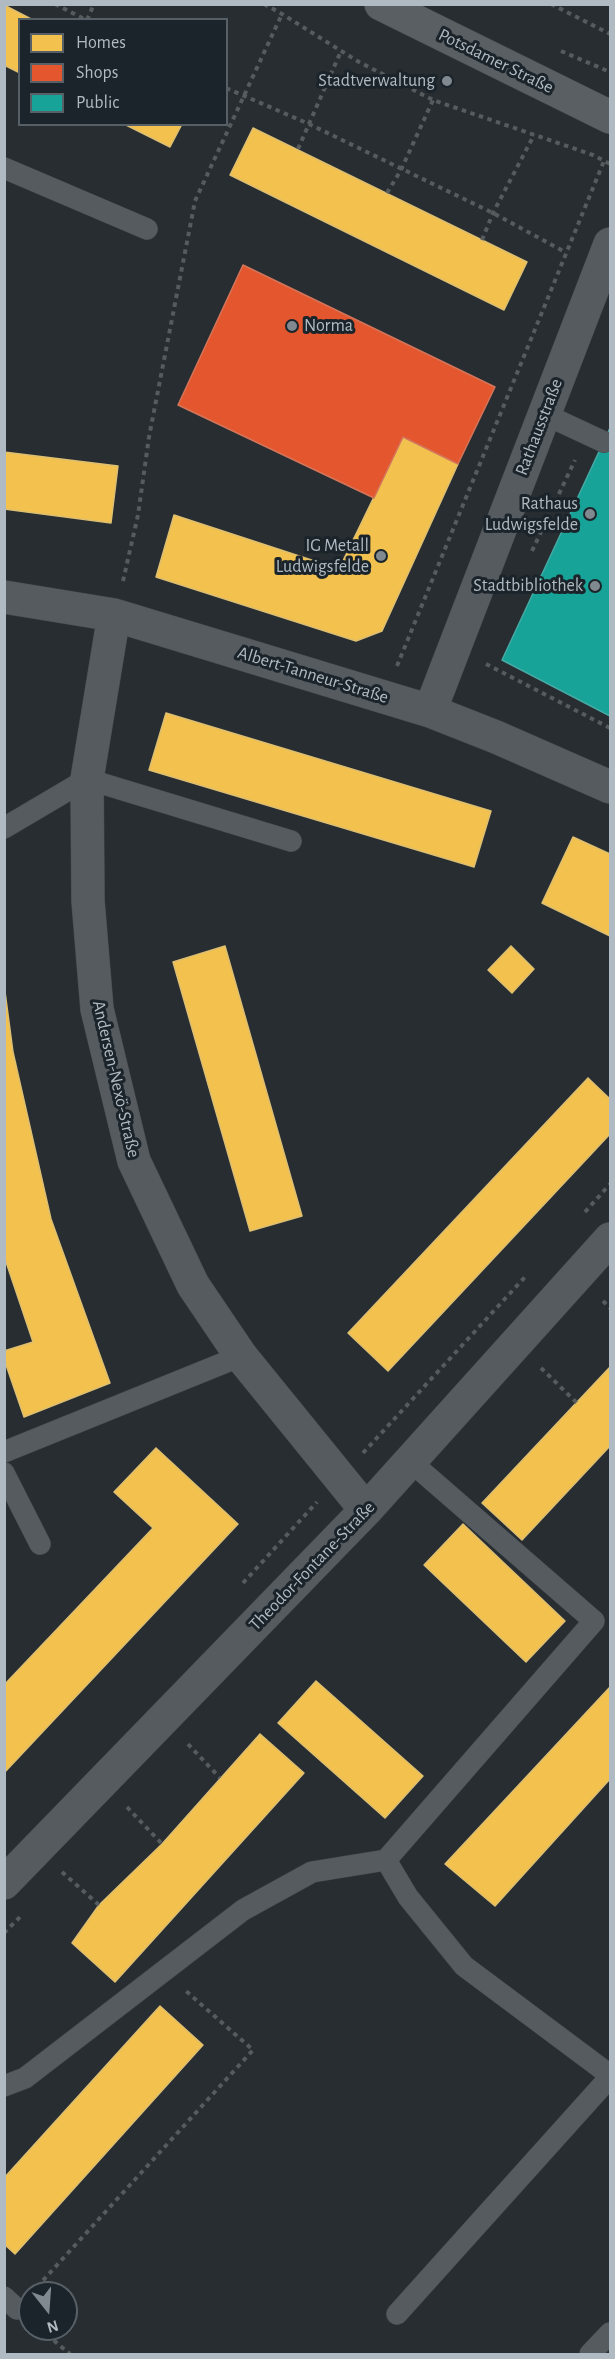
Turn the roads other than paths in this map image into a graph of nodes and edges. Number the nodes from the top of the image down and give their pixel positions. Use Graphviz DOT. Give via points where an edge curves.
graph roads {
  1 [pos="381,4"];
  2 [pos="610,117"];
  3 [pos="4,168"];
  4 [pos="147,229"];
  5 [pos="610,244"];
  6 [pos="557,419"];
  7 [pos="604,442"];
  8 [pos="4,597"];
  9 [pos="114,615"];
  10 [pos="430,711"];
  11 [pos="87,779"];
  12 [pos="610,787"];
  13 [pos="4,828"];
  14 [pos="291,841"];
  15 [pos="610,1239"];
  16 [pos="241,1356"];
  17 [pos="4,1452"];
  18 [pos="411,1462"];
  19 [pos="4,1473"];
  20 [pos="366,1510"];
  21 [pos="40,1544"];
  22 [pos="386,1860"];
  23 [pos="4,1883"];
  24 [pos="610,2076"];
  25 [pos="4,2086"];
  26 [pos="398,2314"];
  27 [pos="610,2333"];
  28 [pos="590,2355"];
  1 -- 2 [label="main road, Potsdamer Straße"];
  3 -- 4 [label="lane"];
  5 -- 6 [label="street, Rathausstraße"];
  6 -- 7 [label="lane"];
  6 -- 10 [label="street, Rathausstraße"];
  8 -- 9 [label="street, Albert-Tanneur-Straße"];
  9 -- 10 [label="street, Albert-Tanneur-Straße"];
  9 -- 11 [label="street, Andersen-Nexö-Straße"];
  10 -- 12 [label="street, Albert-Tanneur-Straße"];
  11 -- 13 [label="lane"];
  11 -- 14 [label="lane"];
  11 -- 16 [label="street, Andersen-Nexö-Straße" via="88,901 97,1009 134,1161 193,1285"];
  15 -- 18 [label="street, Theodor-Fontane-Straße"];
  16 -- 17 [label="lane"];
  16 -- 20 [label="street, Andersen-Nexö-Straße"];
  18 -- 20 [label="street, Theodor-Fontane-Straße"];
  18 -- 22 [label="lane" via="594,1621"];
  19 -- 21 [label="lane"];
  20 -- 23 [label="street, Theodor-Fontane-Straße"];
  22 -- 24 [label="lane" via="408,1897 464,1966"];
  22 -- 25 [label="lane" via="312,1872 243,1910 25,2078"];
  24 -- 26 [label="lane"];
  27 -- 28 [label="lane"];
}
